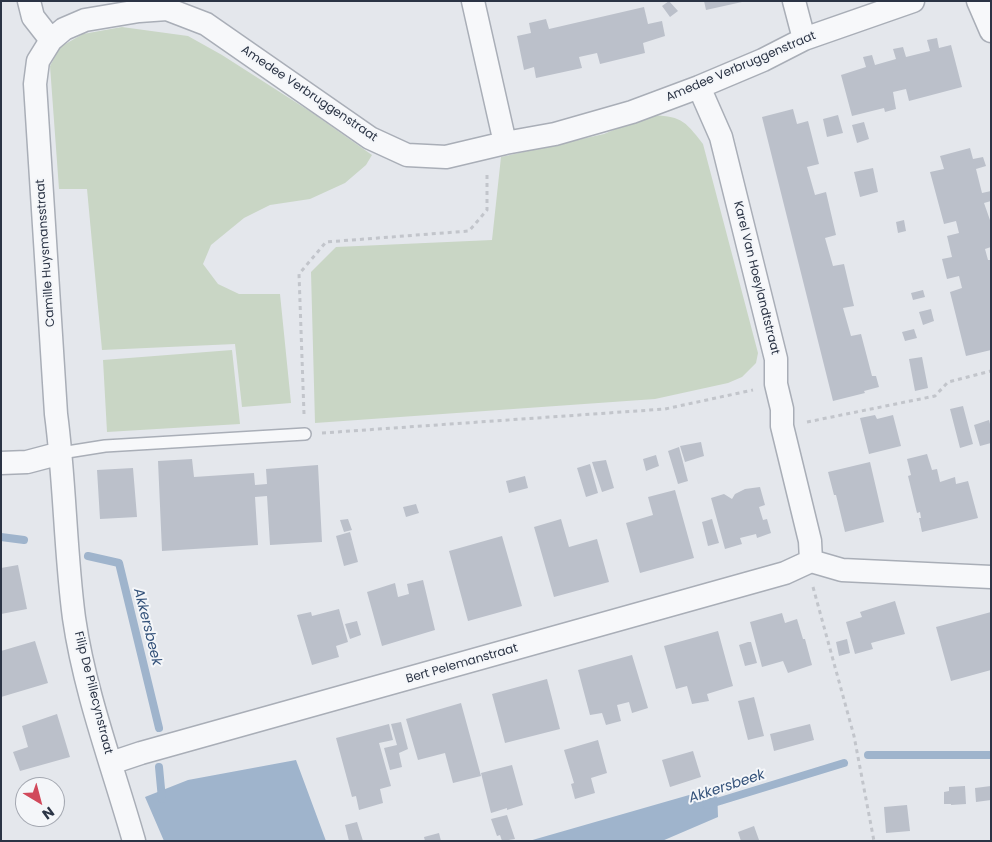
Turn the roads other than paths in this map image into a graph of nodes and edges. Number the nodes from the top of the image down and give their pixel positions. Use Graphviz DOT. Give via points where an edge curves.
graph roads {
  1 [pos="29,1"];
  2 [pos="472,1"];
  3 [pos="794,1"];
  4 [pos="913,1"];
  5 [pos="978,1"];
  6 [pos="991,31"];
  7 [pos="804,39"];
  8 [pos="51,40"];
  9 [pos="700,87"];
  10 [pos="496,145"];
  11 [pos="305,434"];
  12 [pos="61,453"];
  13 [pos="1,463"];
  14 [pos="811,561"];
  15 [pos="991,577"];
  16 [pos="111,763"];
  17 [pos="134,841"];
  1 -- 8 [label="street" via="33,17"];
  2 -- 10 [label="street"];
  3 -- 7 [label="street"];
  4 -- 7 [label="street, Amedee Verbruggenstraat"];
  5 -- 6 [label="street"];
  7 -- 9 [label="street, Amedee Verbruggenstraat"];
  8 -- 10 [label="street, Amedee Verbruggenstraat" via="64,28 85,20 167,9 206,24 370,138 407,155 446,157"];
  8 -- 12 [label="street, Camille Huysmansstraat" via="38,61 35,84"];
  9 -- 10 [label="street, Amedee Verbruggenstraat" via="632,112 554,134"];
  9 -- 14 [label="street, Karel Van Hoeylandtstraat" via="723,147 776,359 782,426 810,541"];
  11 -- 12 [label="lane" via="105,446"];
  12 -- 13 [label="street" via="27,462"];
  12 -- 16 [label="street, Filip De Pillecynstraat" via="74,618"];
  14 -- 15 [label="street" via="842,570"];
  14 -- 16 [label="street, Bert Pelemanstraat" via="785,573"];
  16 -- 17 [label="street, Filip De Pillecynstraat"];
}
